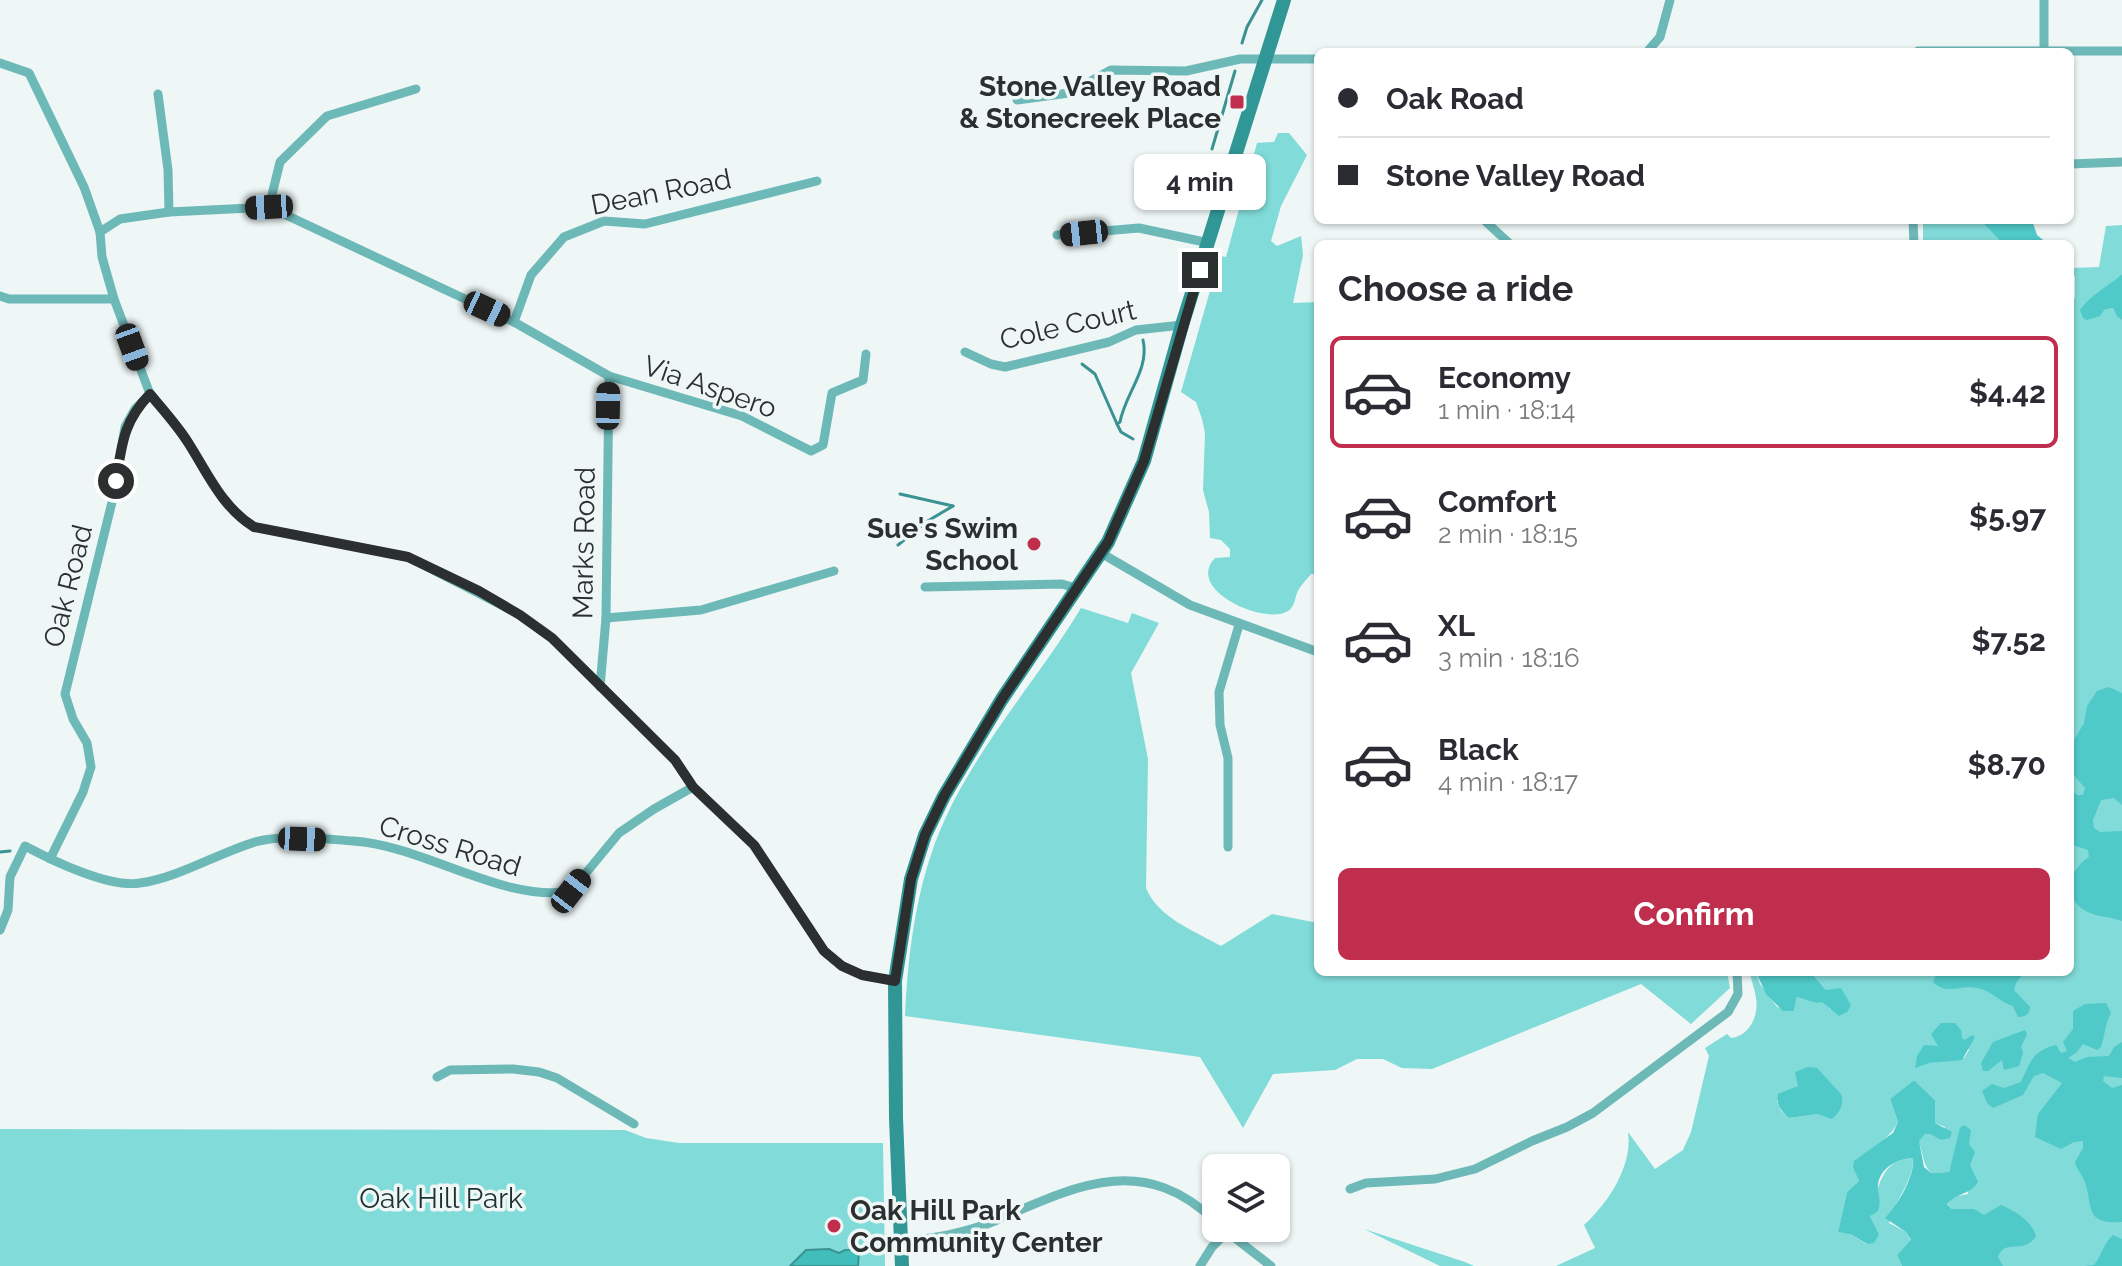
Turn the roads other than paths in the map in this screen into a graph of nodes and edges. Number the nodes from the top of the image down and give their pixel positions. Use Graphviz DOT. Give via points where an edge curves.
graph roads {
  1 [pos="1284,0"];
  2 [pos="1670,0"];
  3 [pos="2044,0"];
  4 [pos="1651,48"];
  5 [pos="2044,48"];
  6 [pos="2122,51"];
  7 [pos="2074,52"];
  8 [pos="1264,59"];
  9 [pos="1314,59"];
  10 [pos="0,63"];
  11 [pos="416,89"];
  12 [pos="158,94"];
  13 [pos="1017,100"];
  14 [pos="2122,162"];
  15 [pos="2074,164"];
  16 [pos="817,181"];
  17 [pos="269,207"];
  18 [pos="169,212"];
  19 [pos="1488,224"];
  20 [pos="100,232"];
  21 [pos="1057,235"];
  22 [pos="1505,240"];
  23 [pos="1209,243"];
  24 [pos="0,296"];
  25 [pos="114,299"];
  26 [pos="514,322"];
  27 [pos="1182,325"];
  28 [pos="965,352"];
  29 [pos="866,354"];
  30 [pos="609,376"];
  31 [pos="150,394"];
  32 [pos="1101,553"];
  33 [pos="834,571"];
  34 [pos="925,587"];
  35 [pos="1079,589"];
  36 [pos="606,618"];
  37 [pos="1239,625"];
  38 [pos="1314,651"];
  39 [pos="600,687"];
  40 [pos="693,787"];
  41 [pos="1228,847"];
  42 [pos="50,859"];
  43 [pos="0,930"];
  44 [pos="1737,976"];
  45 [pos="895,981"];
  46 [pos="437,1077"];
  47 [pos="634,1124"];
  48 [pos="1350,1189"];
  49 [pos="1202,1208"];
  50 [pos="902,1242"];
  51 [pos="1216,1242"];
  52 [pos="1240,1242"];
  53 [pos="902,1266"];
  54 [pos="1200,1266"];
  55 [pos="1271,1266"];
  1 -- 8 [label="street"];
  2 -- 4 [label="street" via="1663,30"];
  3 -- 5 [label="street"];
  6 -- 7 [label="street"];
  8 -- 9 [label="street"];
  8 -- 13 [label="street" via="1224,60 1186,71 1111,70 1069,93"];
  8 -- 23 [label="street"];
  10 -- 20 [label="street" via="29,73"];
  11 -- 17 [label="street" via="327,116 280,162"];
  12 -- 18 [label="street"];
  14 -- 15 [label="street"];
  16 -- 26 [label="street, Dean Road" via="645,224 604,221 564,237 531,275"];
  17 -- 18 [label="street"];
  17 -- 26 [label="street"];
  18 -- 20 [label="street" via="120,219"];
  19 -- 22 [label="street"];
  20 -- 25 [label="street"];
  21 -- 23 [label="street" via="1139,228"];
  23 -- 27 [label="street"];
  24 -- 25 [label="street"];
  25 -- 31 [label="street"];
  26 -- 30 [label="street"];
  27 -- 28 [label="street, Cole Court" via="1136,330 1109,342 1005,367"];
  27 -- 32 [label="street" via="1144,461"];
  29 -- 30 [label="street, Via Aspero" via="863,380 832,393 823,445 811,451 742,416"];
  30 -- 36 [label="street, Marks Road"];
  31 -- 39 [label="street" via="240,518 254,527 408,557 515,612 552,638"];
  31 -- 42 [label="street, Oak Road" via="125,427 65,694 87,743 91,767"];
  32 -- 35 [label="street"];
  32 -- 37 [label="street" via="1190,605"];
  33 -- 36 [label="street" via="701,610"];
  34 -- 35 [label="street" via="1062,584"];
  35 -- 45 [label="street" via="1002,699 925,835 911,879"];
  36 -- 39 [label="street, Marks Road"];
  37 -- 38 [label="street"];
  37 -- 41 [label="street" via="1219,692 1228,758"];
  39 -- 40 [label="street" via="675,760"];
  40 -- 42 [label="street, Cross Road" via="619,833 565,892 528,892 401,849 353,841 258,841 139,884"];
  40 -- 45 [label="street" via="754,845 824,951 862,975"];
  42 -- 43 [label="street, Cross Road" via="25,846 10,877 8,910"];
  44 -- 48 [label="street" via="1738,994 1728,1012 1593,1113 1475,1169"];
  45 -- 50 [label="street"];
  46 -- 47 [label="street" via="450,1070 539,1072"];
  49 -- 50 [label="street" via="1166,1186 1107,1180 955,1234"];
  50 -- 53 [label="street"];
  51 -- 54 [label="street"];
  52 -- 55 [label="street"];
}
